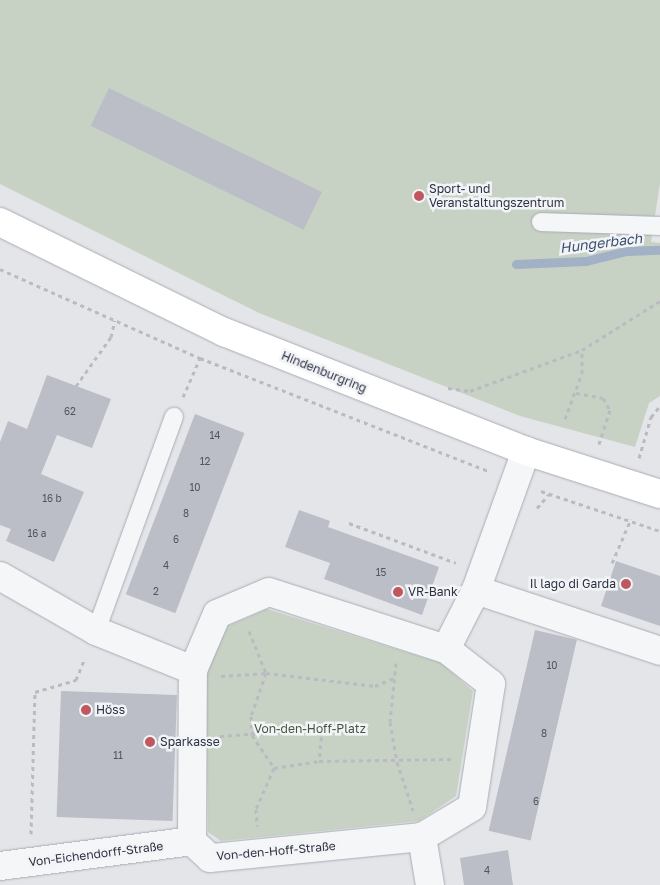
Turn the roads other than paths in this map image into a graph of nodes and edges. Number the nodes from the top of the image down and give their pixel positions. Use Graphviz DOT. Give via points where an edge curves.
graph roads {
  1 [pos="0,222"];
  2 [pos="541,222"];
  3 [pos="660,226"];
  4 [pos="174,416"];
  5 [pos="526,452"];
  6 [pos="652,491"];
  7 [pos="0,576"];
  8 [pos="479,581"];
  9 [pos="96,630"];
  10 [pos="446,649"];
  11 [pos="660,651"];
  12 [pos="193,674"];
  13 [pos="422,837"];
  14 [pos="192,841"];
  15 [pos="0,866"];
  16 [pos="430,885"];
  1 -- 5 [label="main road, Hindenburgring" via="224,332"];
  2 -- 3 [label="lane"];
  4 -- 9 [label="lane"];
  5 -- 6 [label="main road, Hindenburgring"];
  5 -- 8 [label="street"];
  7 -- 9 [label="street"];
  8 -- 10 [label="street"];
  8 -- 11 [label="street"];
  9 -- 12 [label="street"];
  10 -- 12 [label="street, Von-den-Hoff-Straße" via="269,592 216,614"];
  10 -- 13 [label="street, Von-den-Hoff-Straße" via="490,684 472,806"];
  12 -- 14 [label="street, Von-den-Hoff-Straße"];
  13 -- 14 [label="street, Von-den-Hoff-Straße" via="210,858"];
  13 -- 16 [label="street"];
  14 -- 15 [label="street, Von-Eichendorff-Straße"];
}
